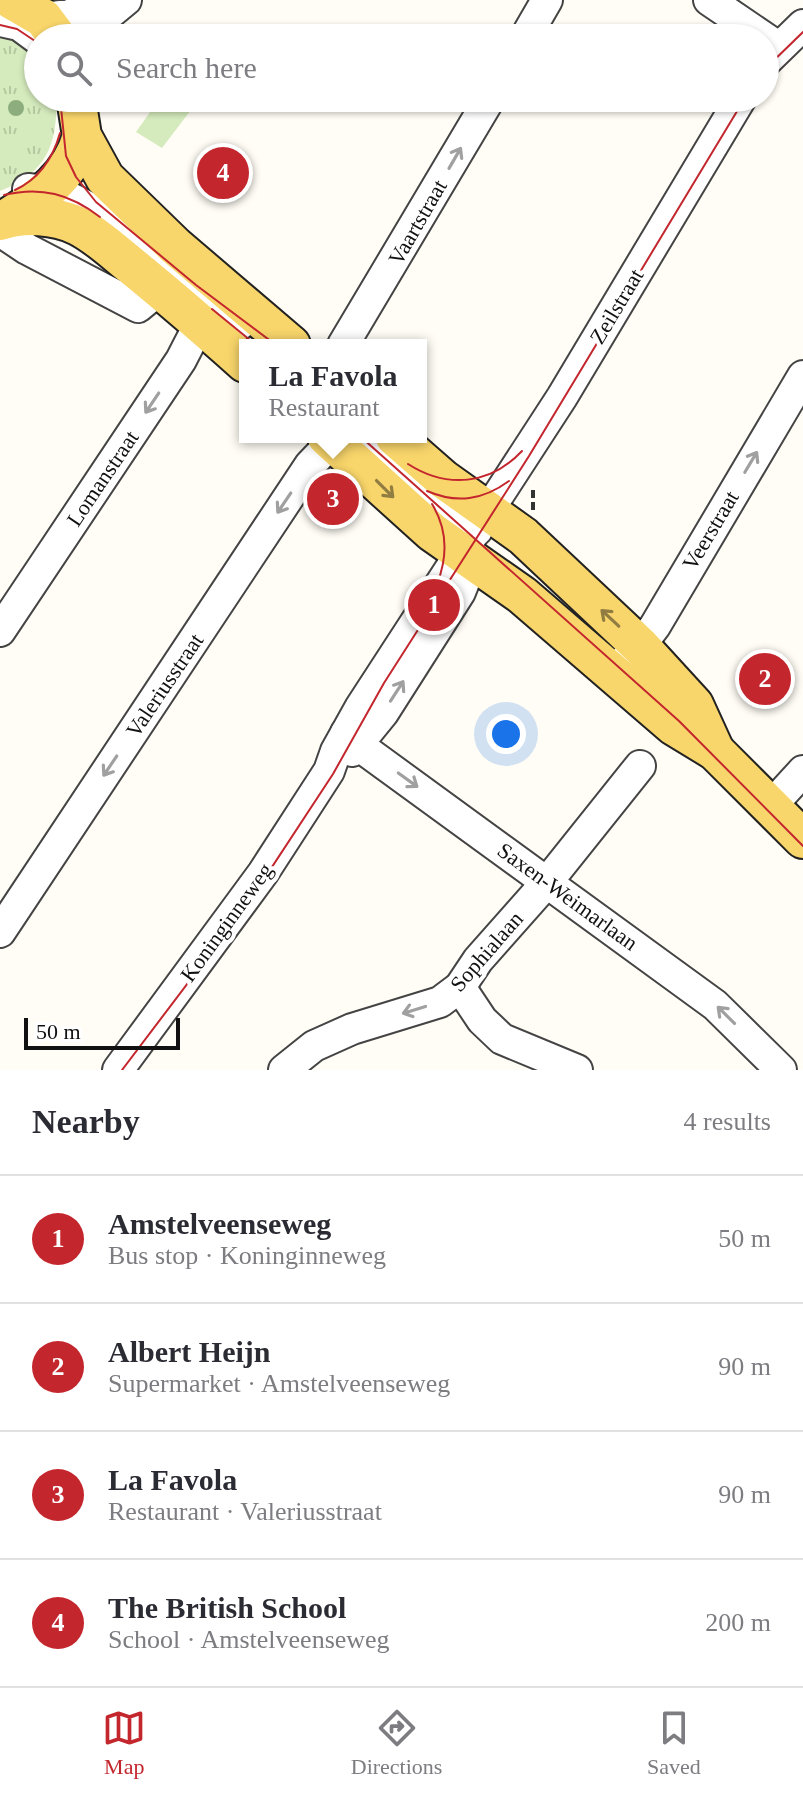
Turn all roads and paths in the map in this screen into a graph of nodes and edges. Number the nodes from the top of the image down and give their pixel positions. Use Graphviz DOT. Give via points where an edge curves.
graph roads {
  1 [pos="100,0"];
  2 [pos="126,0"];
  3 [pos="547,0"];
  4 [pos="709,0"];
  5 [pos="0,21"];
  6 [pos="38,24"];
  7 [pos="97,24"];
  8 [pos="533,24"];
  9 [pos="737,24"];
  10 [pos="24,25"];
  11 [pos="803,25"];
  12 [pos="779,47"];
  13 [pos="60,112"];
  14 [pos="69,112"];
  15 [pos="482,112"];
  16 [pos="733,112"];
  17 [pos="31,194"];
  18 [pos="200,323"];
  19 [pos="259,339"];
  20 [pos="284,339"];
  21 [pos="347,339"];
  22 [pos="239,358"];
  23 [pos="803,376"];
  24 [pos="327,443"];
  25 [pos="334,443"];
  26 [pos="378,443"];
  27 [pos="402,443"];
  28 [pos="476,532"];
  29 [pos="0,631"];
  30 [pos="640,646"];
  31 [pos="600,661"];
  32 [pos="352,739"];
  33 [pos="715,751"];
  34 [pos="640,766"];
  35 [pos="803,771"];
  36 [pos="770,807"];
  37 [pos="803,839"];
  38 [pos="548,881"];
  39 [pos="0,932"];
  40 [pos="460,987"];
  41 [pos="118,1070"];
  42 [pos="284,1070"];
  43 [pos="577,1070"];
  44 [pos="781,1070"];
  1 -- 6 [label="street"];
  2 -- 7 [label="street"];
  3 -- 8 [label="street"];
  4 -- 9 [label="street"];
  5 -- 10 [label="street"];
  11 -- 12 [label="street"];
  13 -- 17 [label="street"];
  14 -- 17 [label="main road"];
  21 -- 15 [label="street, Vaartstraat, one-way"];
  16 -- 28 [label="street, Zeilstraat"];
  17 -- 18 [label="main road" via="40,217 93,235"];
  17 -- 19 [label="street" via="74,198 109,218"];
  17 -- 20 [label="main road" via="105,178"];
  18 -- 22 [label="main road"];
  18 -- 29 [label="street, Lomanstraat, one-way" via="181,360"];
  30 -- 23 [label="street, Veerstraat, one-way"];
  24 -- 39 [label="street, Valeriusstraat, one-way"];
  25 -- 28 [label="main road, one-way" via="404,508"];
  26 -- 28 [label="street"];
  27 -- 28 [label="main road" via="443,479"];
  30 -- 28 [label="main road, one-way" via="523,536"];
  28 -- 31 [label="main road" via="522,595"];
  28 -- 32 [label="street, Koninginneweg" via="460,592 383,713"];
  30 -- 31 [label="street" via="626,659"];
  30 -- 33 [label="main road" via="694,705"];
  31 -- 33 [label="main road" via="674,726"];
  32 -- 38 [label="street, Saxen-Weimarlaan, one-way"];
  32 -- 41 [label="street, Koninginneweg" via="243,901"];
  33 -- 36 [label="main road"];
  34 -- 38 [label="street, Sophialaan"];
  35 -- 36 [label="street"];
  36 -- 37 [label="main road"];
  38 -- 40 [label="street, Sophialaan"];
  44 -- 38 [label="street, Saxen-Weimarlaan, one-way" via="715,1005"];
  40 -- 42 [label="street, Sophialaan, one-way" via="440,1002 314,1046"];
  40 -- 43 [label="street" via="502,1039"];
}
